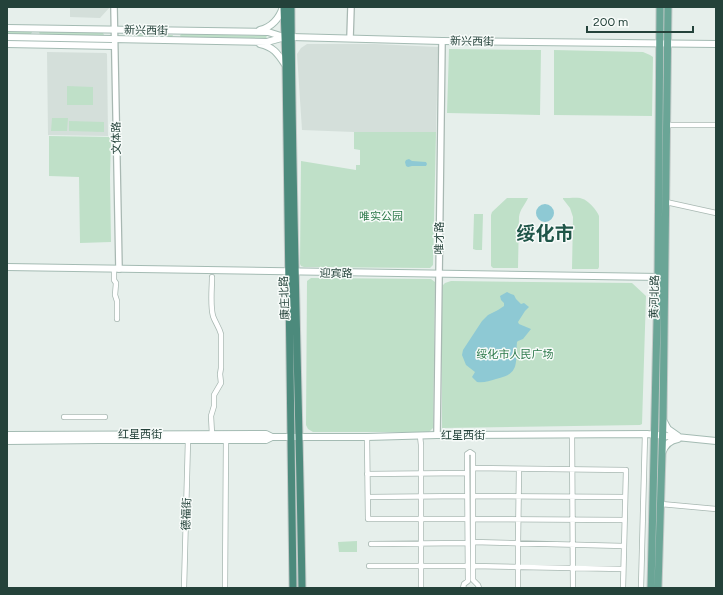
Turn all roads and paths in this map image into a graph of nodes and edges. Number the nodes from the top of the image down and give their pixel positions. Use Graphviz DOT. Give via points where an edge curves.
graph roads {
  1 [pos="114,7"];
  2 [pos="283,7"];
  3 [pos="291,7"];
  4 [pos="351,7"];
  5 [pos="660,7"];
  6 [pos="668,7"];
  7 [pos="7,28"];
  8 [pos="36,28"];
  9 [pos="114,30"];
  10 [pos="176,31"];
  11 [pos="228,32"];
  12 [pos="7,37"];
  13 [pos="36,37"];
  14 [pos="288,37"];
  15 [pos="350,38"];
  16 [pos="114,39"];
  17 [pos="176,39"];
  18 [pos="228,40"];
  19 [pos="442,40"];
  20 [pos="7,44"];
  21 [pos="660,44"];
  22 [pos="668,44"];
  23 [pos="716,44"];
  24 [pos="114,46"];
  25 [pos="286,66"];
  26 [pos="667,125"];
  27 [pos="716,125"];
  28 [pos="666,202"];
  29 [pos="716,213"];
  30 [pos="7,267"];
  31 [pos="117,269"];
  32 [pos="292,272"];
  33 [pos="438,274"];
  34 [pos="212,277"];
  35 [pos="662,277"];
  36 [pos="117,319"];
  37 [pos="64,417"];
  38 [pos="105,417"];
  39 [pos="663,420"];
  40 [pos="212,434"];
  41 [pos="645,434"];
  42 [pos="7,435"];
  43 [pos="437,435"];
  44 [pos="572,435"];
  45 [pos="420,436"];
  46 [pos="658,436"];
  47 [pos="188,437"];
  48 [pos="272,437"];
  49 [pos="367,437"];
  50 [pos="15,438"];
  51 [pos="291,438"];
  52 [pos="299,438"];
  53 [pos="684,438"];
  54 [pos="226,440"];
  55 [pos="7,441"];
  56 [pos="716,442"];
  57 [pos="662,455"];
  58 [pos="473,468"];
  59 [pos="519,469"];
  60 [pos="572,470"];
  61 [pos="421,473"];
  62 [pos="467,473"];
  63 [pos="367,474"];
  64 [pos="421,496"];
  65 [pos="467,496"];
  66 [pos="473,496"];
  67 [pos="519,496"];
  68 [pos="572,496"];
  69 [pos="625,496"];
  70 [pos="368,497"];
  71 [pos="661,504"];
  72 [pos="716,509"];
  73 [pos="421,519"];
  74 [pos="467,519"];
  75 [pos="473,519"];
  76 [pos="519,519"];
  77 [pos="572,520"];
  78 [pos="624,520"];
  79 [pos="473,542"];
  80 [pos="421,543"];
  81 [pos="468,543"];
  82 [pos="371,544"];
  83 [pos="518,544"];
  84 [pos="572,545"];
  85 [pos="624,546"];
  86 [pos="369,566"];
  87 [pos="421,566"];
  88 [pos="470,566"];
  89 [pos="518,567"];
  90 [pos="573,568"];
  91 [pos="623,569"];
  92 [pos="184,588"];
  93 [pos="225,588"];
  94 [pos="292,588"];
  95 [pos="302,588"];
  96 [pos="421,588"];
  97 [pos="463,588"];
  98 [pos="479,588"];
  99 [pos="518,588"];
  100 [pos="573,588"];
  101 [pos="622,588"];
  102 [pos="641,588"];
  103 [pos="651,588"];
  104 [pos="658,588"];
  1 -- 9 [label="street, 文体路"];
  2 -- 11 [label="main road" via="276,21 265,29"];
  2 -- 14 [label="highway, 康庄北路"];
  3 -- 14 [label="highway, 康庄北路"];
  4 -- 15 [label="street"];
  5 -- 21 [label="main road, 黄河北路"];
  6 -- 22 [label="main road, 黄河北路"];
  7 -- 8 [label="main road, 新兴西街"];
  8 -- 9 [label="main road, 新兴西街"];
  8 -- 13 [label="main road"];
  9 -- 10 [label="main road, 新兴西街"];
  9 -- 16 [label="street, 文体路"];
  10 -- 11 [label="main road, 新兴西街"];
  10 -- 17 [label="main road"];
  11 -- 14 [label="main road, 新兴西街" via="268,32"];
  12 -- 13 [label="main road, 新兴西街"];
  13 -- 16 [label="main road, 新兴西街"];
  14 -- 15 [label="main road, 新兴西街"];
  14 -- 18 [label="main road, 新兴西街" via="267,42"];
  14 -- 25 [label="highway, 康庄北路"];
  14 -- 32 [label="highway, 康庄北路"];
  15 -- 19 [label="main road, 新兴西街"];
  16 -- 17 [label="main road, 新兴西街"];
  16 -- 24 [label="street, 文体路"];
  17 -- 18 [label="main road, 新兴西街"];
  18 -- 25 [label="main road" via="267,45 276,51"];
  19 -- 21 [label="main road, 新兴西街"];
  19 -- 33 [label="street, 唯才路"];
  20 -- 24 [label="main road"];
  21 -- 22 [label="main road, 新兴西街"];
  21 -- 35 [label="main road, 黄河北路"];
  22 -- 23 [label="main road, 新兴西街"];
  22 -- 26 [label="main road, 黄河北路"];
  24 -- 31 [label="street, 文体路"];
  25 -- 32 [label="highway, 康庄北路"];
  26 -- 27 [label="street"];
  26 -- 28 [label="main road, 黄河北路"];
  28 -- 29 [label="street"];
  28 -- 35 [label="main road, 黄河北路"];
  30 -- 31 [label="main road, 迎宾路"];
  31 -- 32 [label="main road, 迎宾路"];
  31 -- 36 [label="street" via="114,280"];
  32 -- 33 [label="main road, 迎宾路"];
  32 -- 51 [label="highway, 康庄北路"];
  32 -- 52 [label="highway, 康庄北路"];
  33 -- 35 [label="main road, 迎宾路"];
  33 -- 43 [label="street, 唯才路"];
  34 -- 40 [label="street" via="213,316 221,334 221,383 214,395"];
  35 -- 39 [label="main road, 黄河北路"];
  35 -- 46 [label="main road, 黄河北路"];
  37 -- 38 [label="street"];
  39 -- 46 [label="main road, 黄河北路"];
  39 -- 53 [label="main road" via="671,432"];
  40 -- 47 [label="main road, 红星西街"];
  40 -- 48 [label="main road, 红星西街" via="266,434"];
  41 -- 44 [label="main road, 红星西街"];
  41 -- 46 [label="main road, 红星西街"];
  41 -- 102 [label="street"];
  42 -- 50 [label="main road, 红星西街"];
  43 -- 44 [label="main road, 红星西街"];
  43 -- 45 [label="main road, 红星西街"];
  44 -- 60 [label="street"];
  45 -- 49 [label="main road, 红星西街"];
  45 -- 61 [label="street"];
  46 -- 53 [label="main road, 红星西街"];
  46 -- 57 [label="main road, 黄河北路"];
  46 -- 103 [label="main road, 黄河北路"];
  47 -- 50 [label="main road, 红星西街"];
  47 -- 54 [label="main road, 红星西街"];
  47 -- 92 [label="street, 德福街"];
  48 -- 51 [label="main road, 红星西街"];
  48 -- 54 [label="main road, 红星西街" via="266,440"];
  49 -- 52 [label="main road, 红星西街"];
  49 -- 63 [label="street"];
  50 -- 55 [label="main road, 红星西街"];
  51 -- 52 [label="main road, 红星西街"];
  51 -- 94 [label="highway, 康庄北路"];
  52 -- 95 [label="highway, 康庄北路"];
  53 -- 56 [label="main road, 红星西街"];
  53 -- 57 [label="main road" via="671,440"];
  54 -- 93 [label="street"];
  57 -- 71 [label="main road, 黄河北路"];
  58 -- 59 [label="street"];
  58 -- 62 [label="street" via="473,454 470,452 467,454"];
  58 -- 66 [label="street"];
  59 -- 60 [label="street"];
  59 -- 67 [label="street"];
  60 -- 68 [label="street"];
  60 -- 69 [label="street" via="626,470"];
  61 -- 62 [label="street"];
  61 -- 63 [label="street"];
  61 -- 64 [label="street"];
  62 -- 65 [label="street"];
  63 -- 70 [label="street"];
  64 -- 65 [label="street"];
  64 -- 70 [label="street"];
  64 -- 73 [label="street"];
  65 -- 74 [label="street"];
  66 -- 67 [label="street"];
  66 -- 75 [label="street"];
  67 -- 68 [label="street"];
  67 -- 76 [label="street"];
  68 -- 69 [label="street"];
  68 -- 77 [label="street"];
  69 -- 78 [label="street"];
  70 -- 73 [label="street" via="368,519"];
  71 -- 72 [label="street"];
  71 -- 104 [label="main road, 黄河北路"];
  73 -- 74 [label="street"];
  73 -- 80 [label="street"];
  74 -- 81 [label="street"];
  75 -- 76 [label="street"];
  75 -- 79 [label="street"];
  76 -- 77 [label="street"];
  76 -- 83 [label="street"];
  77 -- 78 [label="street"];
  77 -- 84 [label="street"];
  78 -- 85 [label="street"];
  79 -- 83 [label="street"];
  79 -- 88 [label="street"];
  80 -- 81 [label="street"];
  80 -- 82 [label="street"];
  80 -- 87 [label="street"];
  81 -- 88 [label="street"];
  83 -- 84 [label="street"];
  83 -- 89 [label="street"];
  84 -- 85 [label="street"];
  84 -- 90 [label="street"];
  85 -- 91 [label="street"];
  86 -- 87 [label="street"];
  87 -- 88 [label="street"];
  87 -- 96 [label="street"];
  88 -- 89 [label="street"];
  88 -- 97 [label="street" via="468,581"];
  88 -- 98 [label="street" via="473,580"];
  89 -- 90 [label="street"];
  89 -- 99 [label="street"];
  90 -- 91 [label="street"];
  90 -- 100 [label="street"];
  91 -- 101 [label="street"];
}
